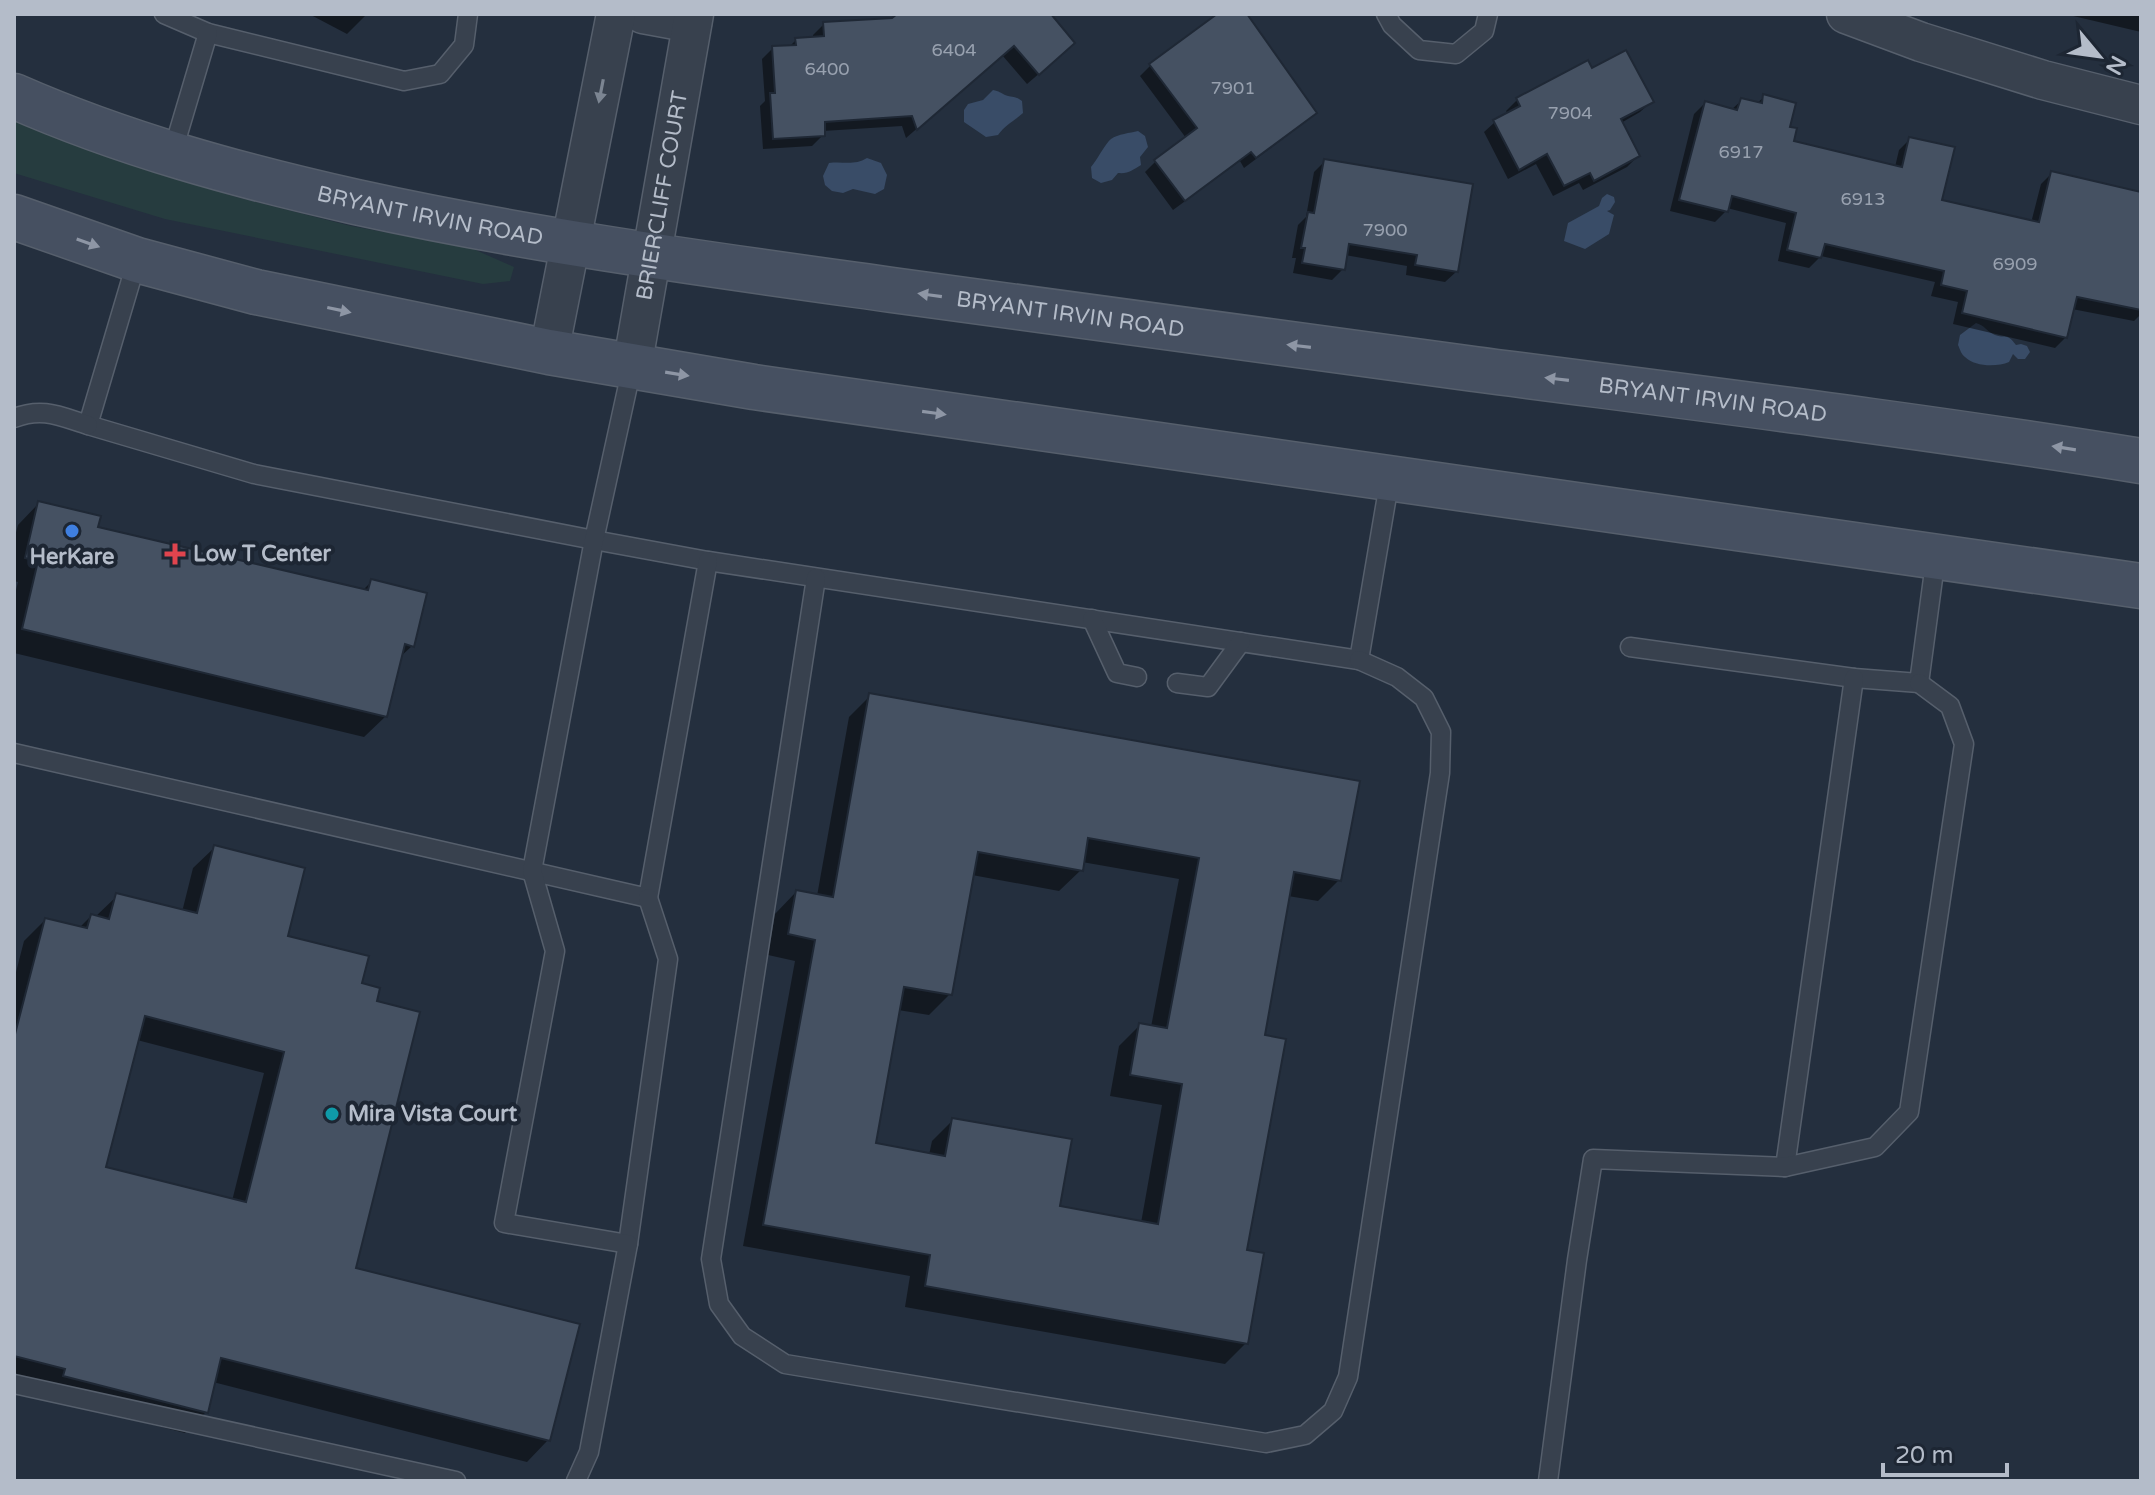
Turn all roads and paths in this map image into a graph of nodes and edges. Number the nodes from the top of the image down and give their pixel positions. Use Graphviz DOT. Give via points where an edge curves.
graph roads {
  1 [pos="164,14"];
  2 [pos="468,14"];
  3 [pos="616,14"];
  4 [pos="643,14"];
  5 [pos="1386,14"];
  6 [pos="1488,14"];
  7 [pos="1846,14"];
  8 [pos="693,18"];
  9 [pos="208,33"];
  10 [pos="14,96"];
  11 [pos="2141,105"];
  12 [pos="172,154"];
  13 [pos="14,217"];
  14 [pos="571,243"];
  15 [pos="651,256"];
  16 [pos="137,260"];
  17 [pos="549,352"];
  18 [pos="632,367"];
  19 [pos="14,418"];
  20 [pos="88,425"];
  21 [pos="2141,461"];
  22 [pos="1390,478"];
  23 [pos="594,540"];
  24 [pos="1936,556"];
  25 [pos="708,561"];
  26 [pos="816,578"];
  27 [pos="2141,586"];
  28 [pos="1092,619"];
  29 [pos="1241,642"];
  30 [pos="1630,647"];
  31 [pos="1359,660"];
  32 [pos="1137,677"];
  33 [pos="1854,678"];
  34 [pos="1177,683"];
  35 [pos="1919,683"];
  36 [pos="14,753"];
  37 [pos="532,871"];
  38 [pos="648,898"];
  39 [pos="1785,1167"];
  40 [pos="628,1244"];
  41 [pos="14,1384"];
  42 [pos="456,1481"];
  43 [pos="576,1481"];
  44 [pos="1548,1481"];
  1 -- 9 [label="lane"];
  2 -- 9 [label="lane" via="464,45 440,74 404,81"];
  3 -- 14 [label="street, one-way"];
  4 -- 8 [label="street, BRIERCLIFF COURT"];
  5 -- 6 [label="lane" via="1419,50 1456,54 1484,31"];
  7 -- 11 [label="street" via="2043,80"];
  8 -- 15 [label="street, BRIERCLIFF COURT"];
  9 -- 12 [label="lane"];
  10 -- 12 [label="main road, BRYANT IRVIN ROAD"];
  12 -- 14 [label="main road, BRYANT IRVIN ROAD" via="336,198"];
  13 -- 16 [label="main road, one-way"];
  14 -- 15 [label="main road, BRYANT IRVIN ROAD"];
  14 -- 17 [label="street"];
  15 -- 18 [label="street, BRIERCLIFF COURT"];
  21 -- 15 [label="main road, BRYANT IRVIN ROAD, one-way" via="1962,432"];
  16 -- 17 [label="main road, one-way" via="256,292"];
  16 -- 20 [label="lane"];
  17 -- 18 [label="main road"];
  18 -- 22 [label="main road, one-way"];
  18 -- 23 [label="lane"];
  19 -- 20 [label="lane" via="46,412"];
  20 -- 23 [label="lane" via="254,474"];
  22 -- 24 [label="main road"];
  22 -- 31 [label="lane"];
  23 -- 25 [label="lane"];
  23 -- 37 [label="lane"];
  24 -- 27 [label="main road"];
  24 -- 35 [label="lane"];
  25 -- 26 [label="lane"];
  25 -- 38 [label="lane"];
  26 -- 28 [label="lane"];
  26 -- 31 [label="lane" via="711,1259 719,1304 742,1336 785,1364 1266,1443 1305,1435 1333,1411 1348,1377 1440,773 1441,732 1424,698 1397,677"];
  28 -- 29 [label="lane"];
  28 -- 32 [label="lane" via="1117,673"];
  29 -- 31 [label="lane"];
  29 -- 34 [label="lane" via="1208,687"];
  30 -- 33 [label="lane"];
  33 -- 35 [label="lane"];
  33 -- 39 [label="lane"];
  35 -- 39 [label="lane" via="1950,706 1964,744 1909,1112 1875,1147"];
  36 -- 37 [label="lane"];
  37 -- 38 [label="lane"];
  37 -- 40 [label="lane" via="555,951 504,1223"];
  38 -- 40 [label="lane" via="668,959"];
  39 -- 44 [label="lane" via="1593,1159"];
  40 -- 43 [label="lane" via="589,1452"];
  41 -- 42 [label="lane"];
}
